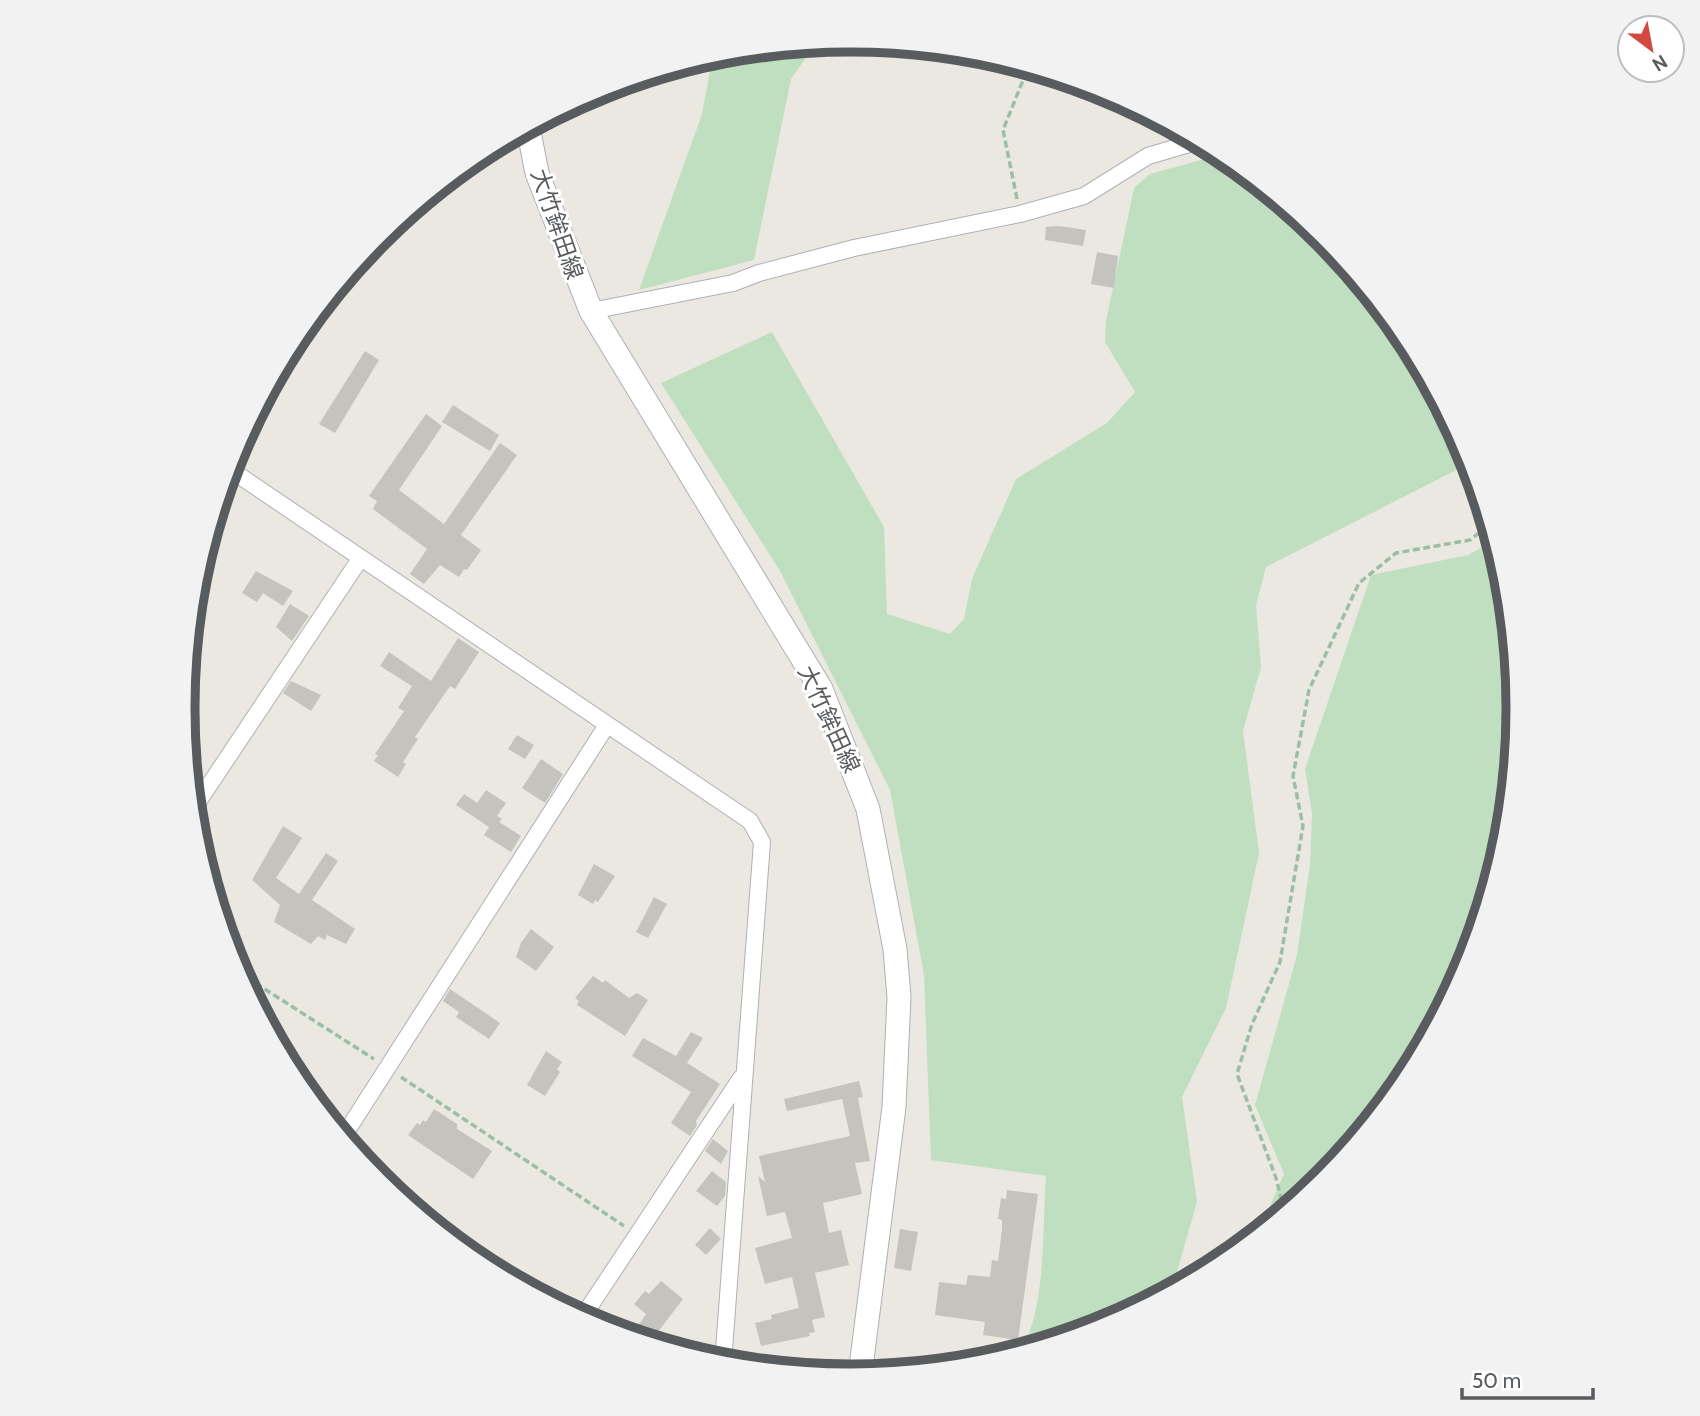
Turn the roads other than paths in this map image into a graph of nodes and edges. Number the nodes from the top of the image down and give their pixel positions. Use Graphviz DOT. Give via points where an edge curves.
graph roads {
  1 [pos="530,136"];
  2 [pos="1186,145"];
  3 [pos="591,312"];
  4 [pos="237,475"];
  5 [pos="360,559"];
  6 [pos="607,724"];
  7 [pos="201,798"];
  8 [pos="742,1076"];
  9 [pos="348,1128"];
  10 [pos="588,1309"];
  11 [pos="724,1351"];
  12 [pos="861,1363"];
  1 -- 3 [label="main road, 大竹鉾田線" via="537,173"];
  2 -- 3 [label="street" via="1148,156 1084,196 1020,215 855,248 733,283"];
  3 -- 12 [label="main road, 大竹鉾田線" via="821,689 867,809 891,924 899,998 894,1107"];
  4 -- 5 [label="street"];
  5 -- 6 [label="street"];
  5 -- 7 [label="street"];
  6 -- 8 [label="street" via="750,821 762,842"];
  6 -- 9 [label="street"];
  8 -- 10 [label="street"];
  8 -- 11 [label="street"];
}
